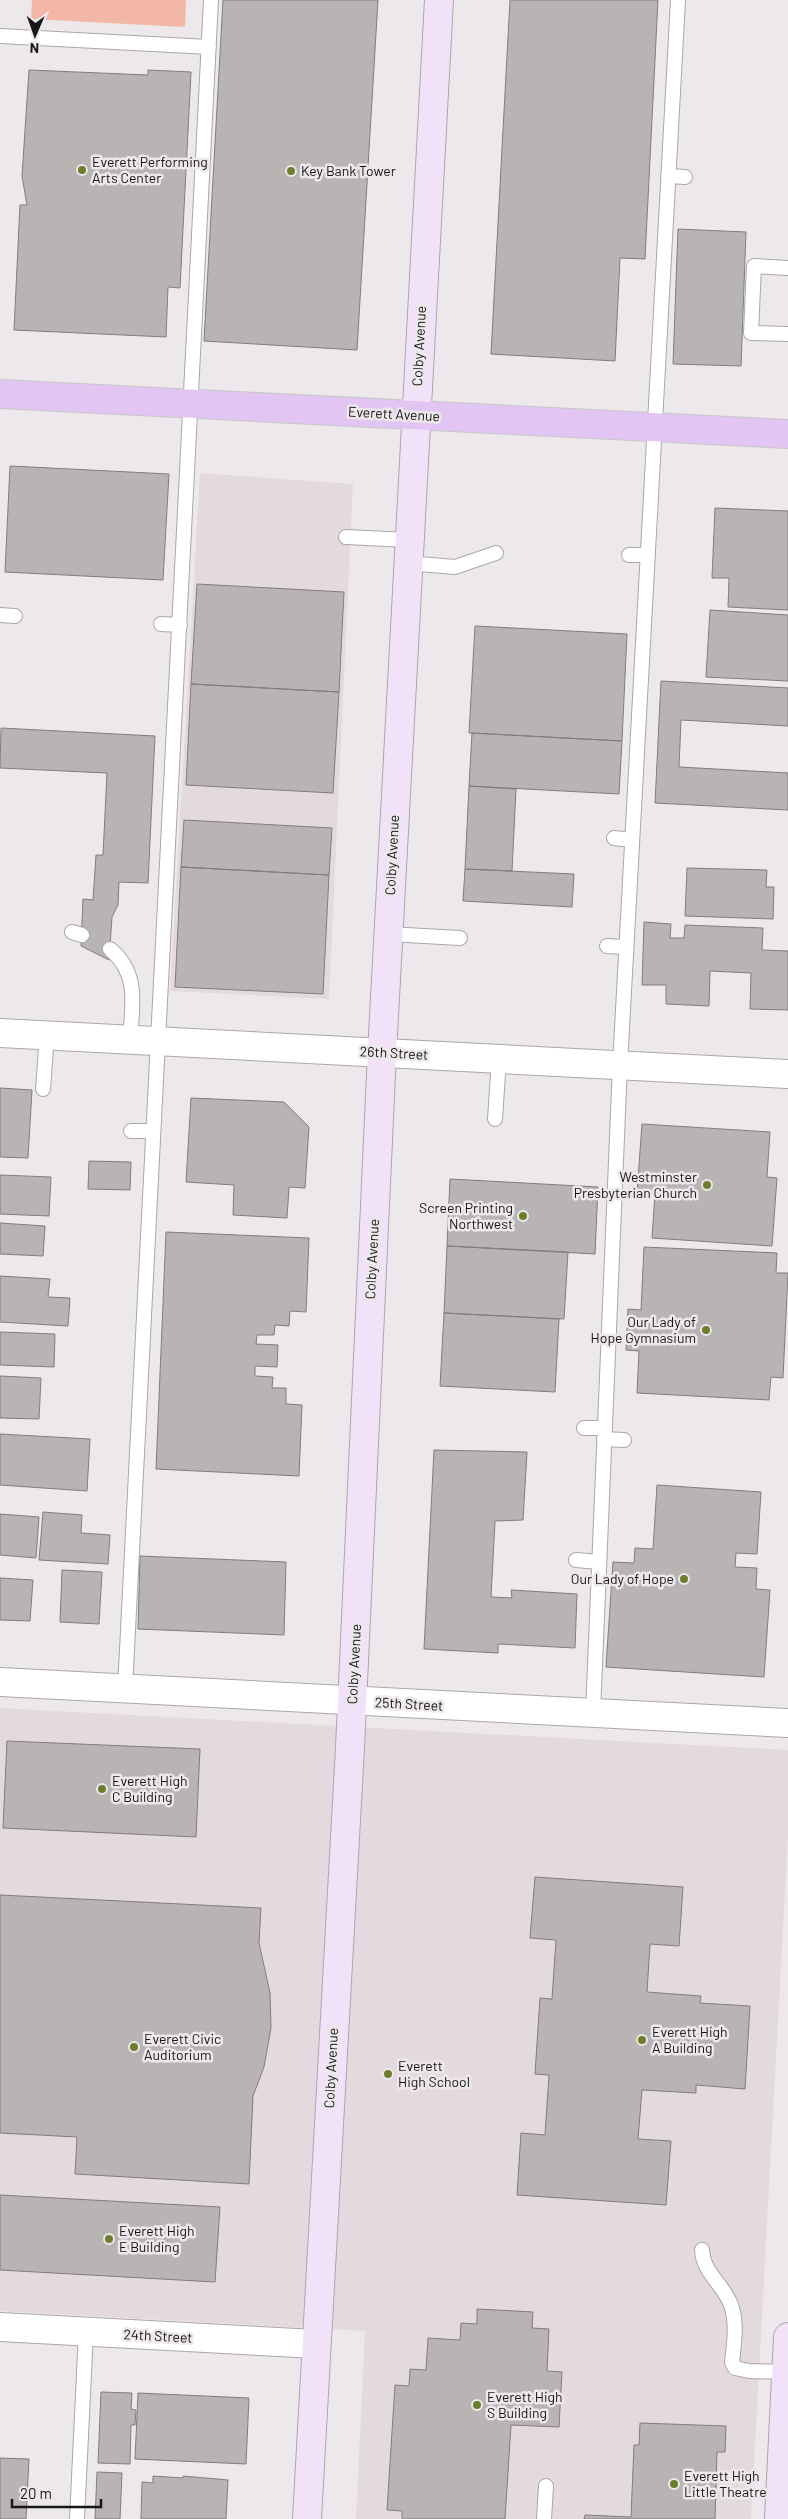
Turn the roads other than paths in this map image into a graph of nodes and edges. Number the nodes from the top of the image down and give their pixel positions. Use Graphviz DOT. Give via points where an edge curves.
graph roads {
  1 [pos="211,0"];
  2 [pos="438,0"];
  3 [pos="678,0"];
  4 [pos="676,24"];
  5 [pos="690,24"];
  6 [pos="0,36"];
  7 [pos="209,47"];
  8 [pos="668,176"];
  9 [pos="686,177"];
  10 [pos="788,268"];
  11 [pos="788,334"];
  12 [pos="0,394"];
  13 [pos="192,404"];
  14 [pos="415,415"];
  15 [pos="654,428"];
  16 [pos="788,434"];
  17 [pos="185,528"];
  18 [pos="199,529"];
  19 [pos="346,537"];
  20 [pos="408,551"];
  21 [pos="496,553"];
  22 [pos="628,555"];
  23 [pos="648,555"];
  24 [pos="0,615"];
  25 [pos="15,616"];
  26 [pos="161,624"];
  27 [pos="180,625"];
  28 [pos="614,838"];
  29 [pos="632,840"];
  30 [pos="388,934"];
  31 [pos="460,938"];
  32 [pos="607,946"];
  33 [pos="626,946"];
  34 [pos="110,949"];
  35 [pos="0,1033"];
  36 [pos="47,1035"];
  37 [pos="130,1040"];
  38 [pos="157,1041"];
  39 [pos="382,1052"];
  40 [pos="499,1059"];
  41 [pos="620,1065"];
  42 [pos="788,1074"];
  43 [pos="43,1089"];
  44 [pos="495,1119"];
  45 [pos="131,1131"];
  46 [pos="152,1131"];
  47 [pos="584,1428"];
  48 [pos="604,1434"];
  49 [pos="624,1440"];
  50 [pos="576,1560"];
  51 [pos="599,1562"];
  52 [pos="0,1682"];
  53 [pos="124,1689"];
  54 [pos="352,1701"];
  55 [pos="593,1713"];
  56 [pos="788,1723"];
  57 [pos="702,2250"];
  58 [pos="0,2327"];
  59 [pos="86,2332"];
  60 [pos="788,2337"];
  61 [pos="316,2344"];
  62 [pos="787,2372"];
  63 [pos="546,2486"];
  64 [pos="77,2519"];
  65 [pos="307,2519"];
  66 [pos="544,2519"];
  67 [pos="779,2519"];
  1 -- 7 [label="lane"];
  2 -- 14 [label="main road, Colby Avenue"];
  3 -- 4 [label="lane"];
  4 -- 5 [label="lane"];
  4 -- 8 [label="lane"];
  6 -- 7 [label="lane"];
  7 -- 13 [label="lane"];
  8 -- 9 [label="lane"];
  8 -- 15 [label="lane"];
  10 -- 11 [label="lane" via="754,266 751,333"];
  12 -- 13 [label="main road, Everett Avenue"];
  13 -- 14 [label="main road, Everett Avenue"];
  13 -- 17 [label="lane"];
  14 -- 15 [label="main road, Everett Avenue"];
  14 -- 20 [label="main road, Colby Avenue"];
  15 -- 16 [label="main road, Everett Avenue"];
  15 -- 23 [label="lane"];
  17 -- 18 [label="lane"];
  17 -- 27 [label="lane"];
  19 -- 20 [label="lane"];
  20 -- 21 [label="lane" via="455,567"];
  20 -- 30 [label="main road, Colby Avenue"];
  22 -- 23 [label="lane"];
  23 -- 29 [label="lane"];
  24 -- 25 [label="lane"];
  26 -- 27 [label="lane"];
  27 -- 38 [label="lane"];
  28 -- 29 [label="lane"];
  29 -- 33 [label="lane"];
  30 -- 31 [label="lane"];
  30 -- 39 [label="main road, Colby Avenue"];
  32 -- 33 [label="lane"];
  33 -- 41 [label="lane"];
  34 -- 37 [label="lane" via="122,959 132,980"];
  35 -- 36 [label="street, 26th Street"];
  36 -- 37 [label="street, 26th Street"];
  36 -- 43 [label="lane"];
  37 -- 38 [label="street, 26th Street"];
  38 -- 39 [label="street, 26th Street"];
  38 -- 46 [label="lane"];
  39 -- 40 [label="street, 26th Street"];
  39 -- 54 [label="main road, Colby Avenue"];
  40 -- 41 [label="street, 26th Street"];
  40 -- 44 [label="lane"];
  41 -- 42 [label="street, 26th Street"];
  41 -- 48 [label="lane"];
  45 -- 46 [label="lane"];
  46 -- 53 [label="lane" via="140,1504"];
  47 -- 48 [label="lane"];
  48 -- 49 [label="lane"];
  48 -- 51 [label="lane"];
  50 -- 51 [label="lane"];
  51 -- 55 [label="lane"];
  52 -- 53 [label="street, 25th Street"];
  53 -- 54 [label="street, 25th Street"];
  54 -- 55 [label="street, 25th Street"];
  54 -- 61 [label="main road, Colby Avenue"];
  55 -- 56 [label="street, 25th Street"];
  57 -- 62 [label="lane" via="708,2270 732,2307 735,2322 732,2362 735,2368"];
  58 -- 59 [label="street, 24th Street"];
  59 -- 61 [label="street, 24th Street"];
  59 -- 64 [label="lane"];
  60 -- 62 [label="main road"];
  61 -- 65 [label="main road, Colby Avenue"];
  62 -- 67 [label="main road"];
  63 -- 66 [label="lane"];
}
